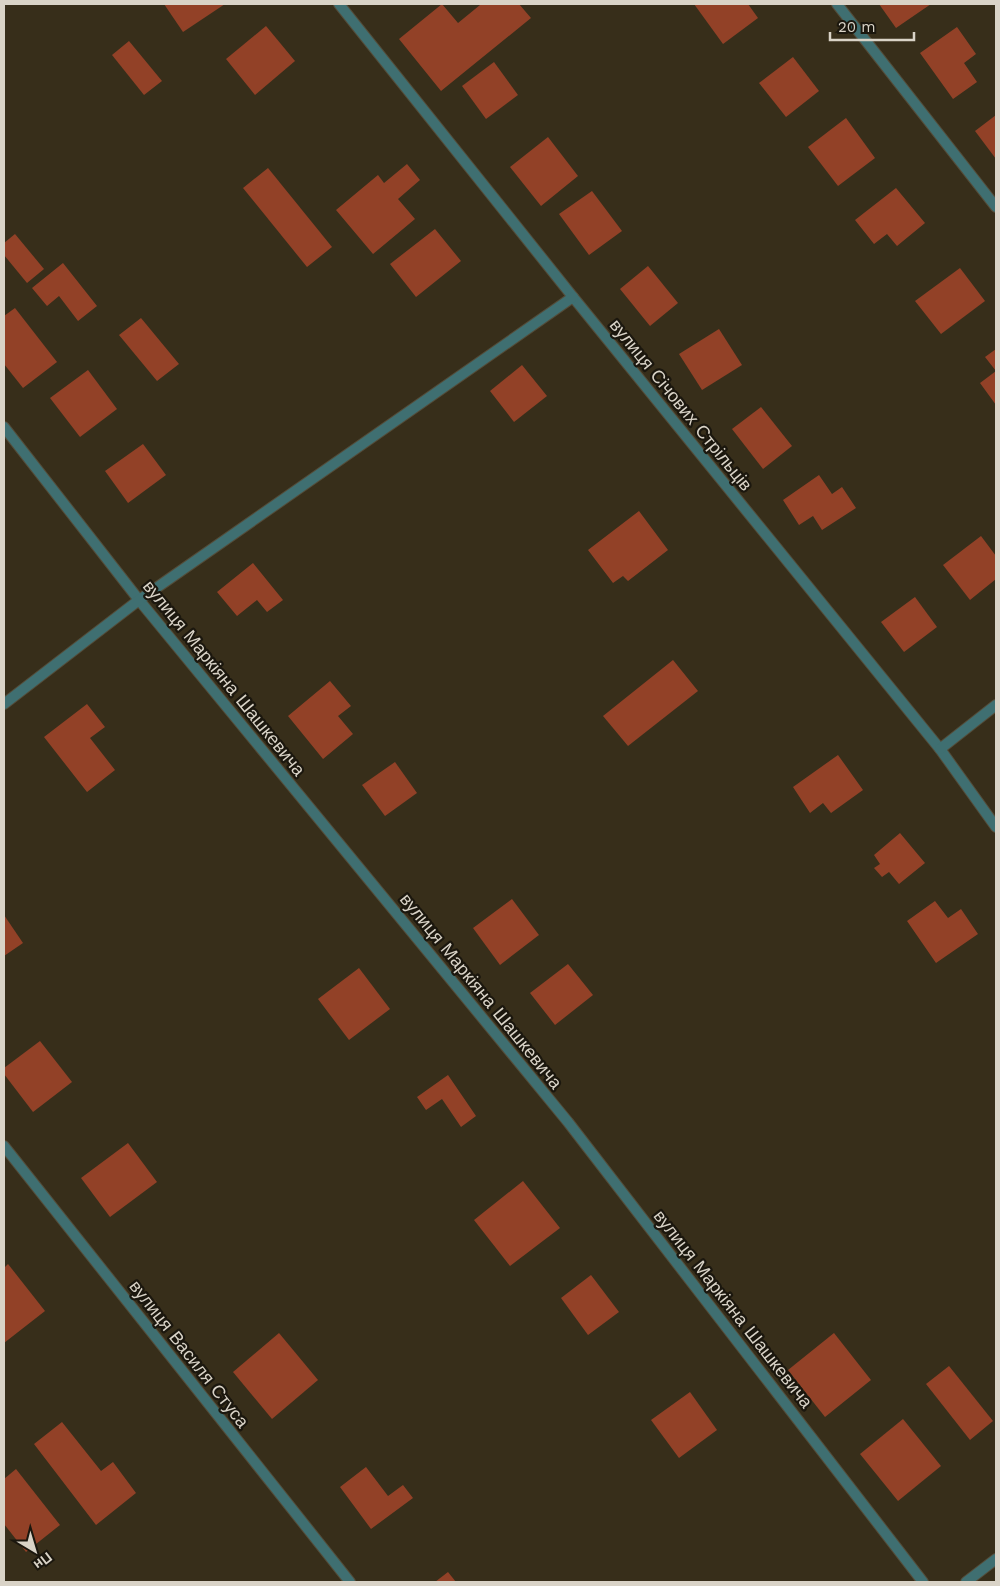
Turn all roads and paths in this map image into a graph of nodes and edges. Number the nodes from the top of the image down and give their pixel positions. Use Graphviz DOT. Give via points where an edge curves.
graph roads {
  1 [pos="340,4"];
  2 [pos="837,4"];
  3 [pos="996,207"];
  4 [pos="573,297"];
  5 [pos="4,428"];
  6 [pos="139,600"];
  7 [pos="4,704"];
  8 [pos="996,705"];
  9 [pos="940,749"];
  10 [pos="996,827"];
  11 [pos="4,1146"];
  12 [pos="996,1559"];
  13 [pos="350,1582"];
  14 [pos="923,1582"];
  15 [pos="966,1582"];
  1 -- 4 [label="street, вулиця Січових Стрільців"];
  2 -- 3 [label="street"];
  4 -- 6 [label="street"];
  4 -- 9 [label="street, вулиця Січових Стрільців"];
  5 -- 6 [label="street, вулиця Маркіяна Шашкевича"];
  6 -- 7 [label="street"];
  6 -- 14 [label="street, вулиця Маркіяна Шашкевича" via="568,1122"];
  8 -- 9 [label="street"];
  9 -- 10 [label="street, вулиця Січових Стрільців"];
  11 -- 13 [label="street, вулиця Василя Стуса"];
  12 -- 15 [label="street"];
}
